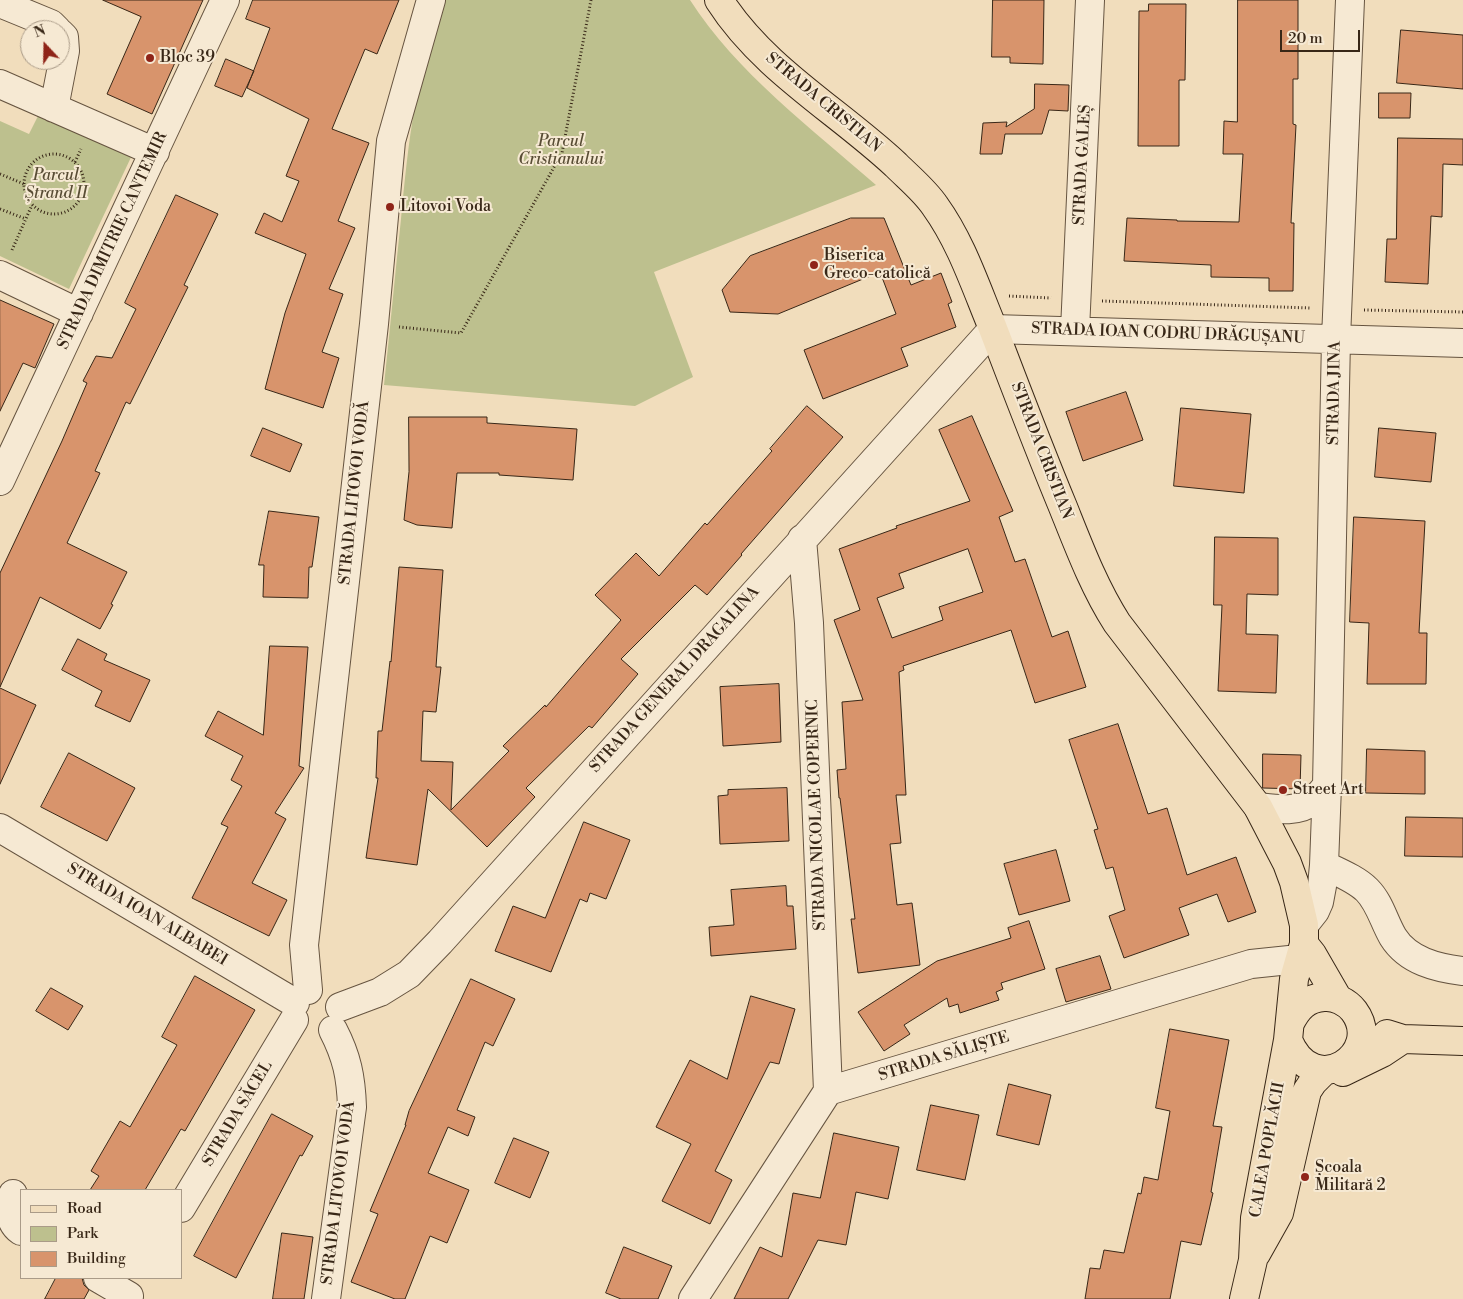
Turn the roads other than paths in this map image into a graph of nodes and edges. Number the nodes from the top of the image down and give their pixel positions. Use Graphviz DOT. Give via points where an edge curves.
graph roads {
  1 [pos="226,0"];
  2 [pos="431,0"];
  3 [pos="718,0"];
  4 [pos="1090,0"];
  5 [pos="1350,0"];
  6 [pos="0,3"];
  7 [pos="42,20"];
  8 [pos="61,70"];
  9 [pos="0,84"];
  10 [pos="54,108"];
  11 [pos="155,152"];
  12 [pos="5,263"];
  13 [pos="79,313"];
  14 [pos="993,329"];
  15 [pos="1075,330"];
  16 [pos="1336,339"];
  17 [pos="1463,343"];
  18 [pos="0,481"];
  19 [pos="802,539"];
  20 [pos="1327,786"];
  21 [pos="1258,807"];
  22 [pos="0,828"];
  23 [pos="1324,865"];
  24 [pos="1302,943"];
  25 [pos="1463,970"];
  26 [pos="1338,999"];
  27 [pos="299,1004"];
  28 [pos="1358,1017"];
  29 [pos="337,1019"];
  30 [pos="1289,1031"];
  31 [pos="1403,1040"];
  32 [pos="1463,1041"];
  33 [pos="1352,1057"];
  34 [pos="1324,1071"];
  35 [pos="828,1091"];
  36 [pos="1288,1176"];
  37 [pos="13,1194"];
  38 [pos="182,1206"];
  39 [pos="20,1230"];
  40 [pos="1253,1260"];
  41 [pos="101,1279"];
  42 [pos="132,1291"];
  43 [pos="326,1299"];
  44 [pos="693,1299"];
  45 [pos="1244,1299"];
  1 -- 11 [label="street, STRADA DIMITRIE CANTEMIR"];
  2 -- 27 [label="street, STRADA LITOVOI VODĂ" via="390,141 374,324"];
  3 -- 14 [label="main road, STRADA CRISTIAN" via="771,63 878,148 935,205 952,233"];
  4 -- 15 [label="street, STRADA GALEȘ"];
  5 -- 16 [label="street, STRADA JINA"];
  6 -- 7 [label="street"];
  8 -- 10 [label="street"];
  9 -- 10 [label="street"];
  10 -- 11 [label="street"];
  11 -- 13 [label="street, STRADA DIMITRIE CANTEMIR"];
  12 -- 13 [label="street"];
  13 -- 18 [label="street, STRADA DIMITRIE CANTEMIR"];
  14 -- 15 [label="street, STRADA IOAN CODRU DRĂGUȘANU"];
  14 -- 19 [label="street, STRADA GENERAL DRAGALINA"];
  14 -- 21 [label="main road, STRADA CRISTIAN" via="1102,600"];
  15 -- 16 [label="street, STRADA IOAN CODRU DRĂGUȘANU"];
  16 -- 17 [label="street, STRADA IOAN CODRU DRĂGUȘANU"];
  16 -- 20 [label="street, STRADA JINA"];
  19 -- 29 [label="street, STRADA GENERAL DRAGALINA" via="440,942 408,974"];
  19 -- 35 [label="street, STRADA NICOLAE COPERNIC" via="809,623"];
  20 -- 21 [label="street" via="1313,802 1298,808"];
  20 -- 23 [label="street, STRADA JINA"];
  21 -- 24 [label="main road, STRADA CRISTIAN" via="1288,863 1294,882"];
  22 -- 27 [label="street, STRADA IOAN ALBABEI"];
  23 -- 24 [label="street, STRADA JINA" via="1319,902"];
  23 -- 25 [label="street" via="1366,889 1406,951 1418,960 1442,969"];
  24 -- 26 [label="main road, STRADA CRISTIAN"];
  24 -- 30 [label="main road, STRADA CRISTIAN" via="1294,979"];
  24 -- 35 [label="street, STRADA SĂLIȘTE" via="1251,964"];
  26 -- 28 [label="main road" via="1350,1006"];
  26 -- 30 [label="main road" via="1324,996 1308,1000 1296,1010"];
  27 -- 29 [label="street" via="324,990 337,999"];
  27 -- 29 [label="street" via="298,1027 311,1036 318,1036"];
  27 -- 38 [label="street, STRADA SĂCEL"];
  28 -- 31 [label="main road"];
  28 -- 33 [label="main road" via="1362,1039 1360,1048"];
  29 -- 43 [label="street, STRADA LITOVOI VODĂ" via="352,1082 352,1107"];
  30 -- 34 [label="main road" via="1293,1052 1303,1064"];
  30 -- 40 [label="main road, CALEA POPLĂCII" via="1255,1218"];
  31 -- 32 [label="main road"];
  31 -- 33 [label="main road"];
  31 -- 36 [label="main road, CALEA POPLĂCII" via="1328,1083 1309,1117"];
  33 -- 34 [label="main road" via="1334,1069"];
  34 -- 36 [label="main road, CALEA POPLĂCII" via="1308,1091"];
  35 -- 44 [label="street"];
  36 -- 40 [label="main road, CALEA POPLĂCII" via="1279,1213"];
  37 -- 39 [label="street" via="12,1219"];
  40 -- 45 [label="main road, CALEA POPLĂCII"];
  41 -- 42 [label="street"];
}
